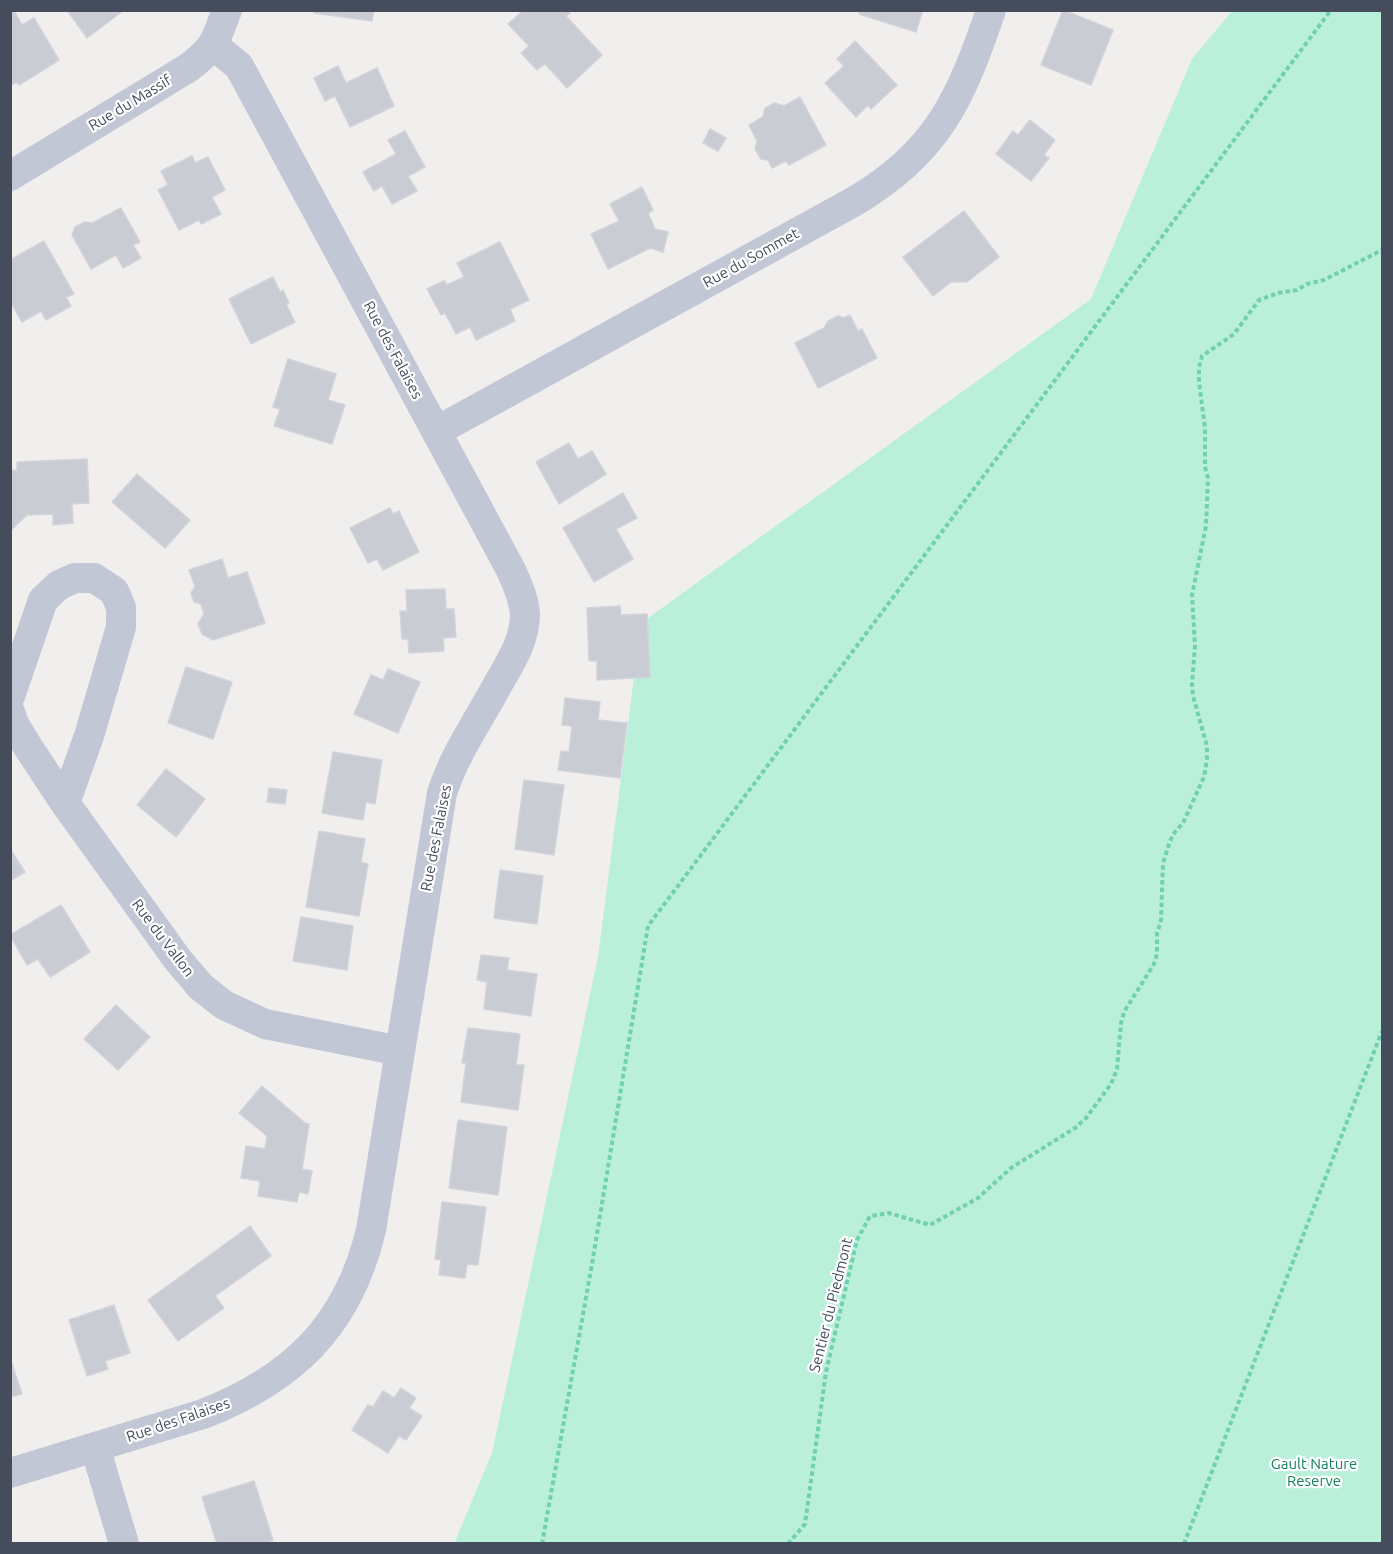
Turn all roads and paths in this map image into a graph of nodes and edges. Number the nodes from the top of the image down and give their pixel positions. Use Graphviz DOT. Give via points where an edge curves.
graph roads {
  1 [pos="227,10"];
  2 [pos="991,10"];
  3 [pos="1331,10"];
  4 [pos="214,46"];
  5 [pos="10,176"];
  6 [pos="1383,250"];
  7 [pos="437,431"];
  8 [pos="10,696"];
  9 [pos="10,712"];
  10 [pos="65,803"];
  11 [pos="1383,1031"];
  12 [pos="400,1051"];
  13 [pos="95,1447"];
  14 [pos="10,1473"];
  15 [pos="124,1544"];
  16 [pos="542,1544"];
  17 [pos="788,1544"];
  18 [pos="1184,1544"];
  1 -- 4 [label="street, Rue du Massif"];
  2 -- 7 [label="street, Rue du Sommet" via="967,77 947,115 921,148 890,177 855,201"];
  3 -- 16 [label="path" via="648,926"];
  4 -- 5 [label="street, Rue du Massif" via="188,68"];
  4 -- 7 [label="street, Rue des Falaises" via="239,66"];
  6 -- 17 [label="path, Sentier du Piedmont" via="1332,276 1259,300 1234,334 1202,356 1199,382 1208,478 1206,526 1192,595 1192,684 1207,760 1204,777 1163,862 1161,920 1154,964 1124,1012 1117,1069 1111,1084 1075,1128 1011,1168 978,1198 930,1226 889,1213 870,1216 857,1240 826,1372 805,1524"];
  7 -- 12 [label="street, Rue des Falaises" via="520,590 525,612 519,646 442,793"];
  8 -- 10 [label="street" via="43,600 59,585 75,578 94,578 114,591 121,607 121,627"];
  9 -- 10 [label="street, Rue du Vallon"];
  10 -- 12 [label="street, Rue du Vallon" via="190,976 212,996 237,1013 265,1024"];
  11 -- 18 [label="path"];
  12 -- 13 [label="street, Rue des Falaises" via="366,1249 353,1285 328,1325 296,1361 249,1394 203,1414"];
  13 -- 14 [label="street, Rue des Falaises"];
  13 -- 15 [label="street"];
}
